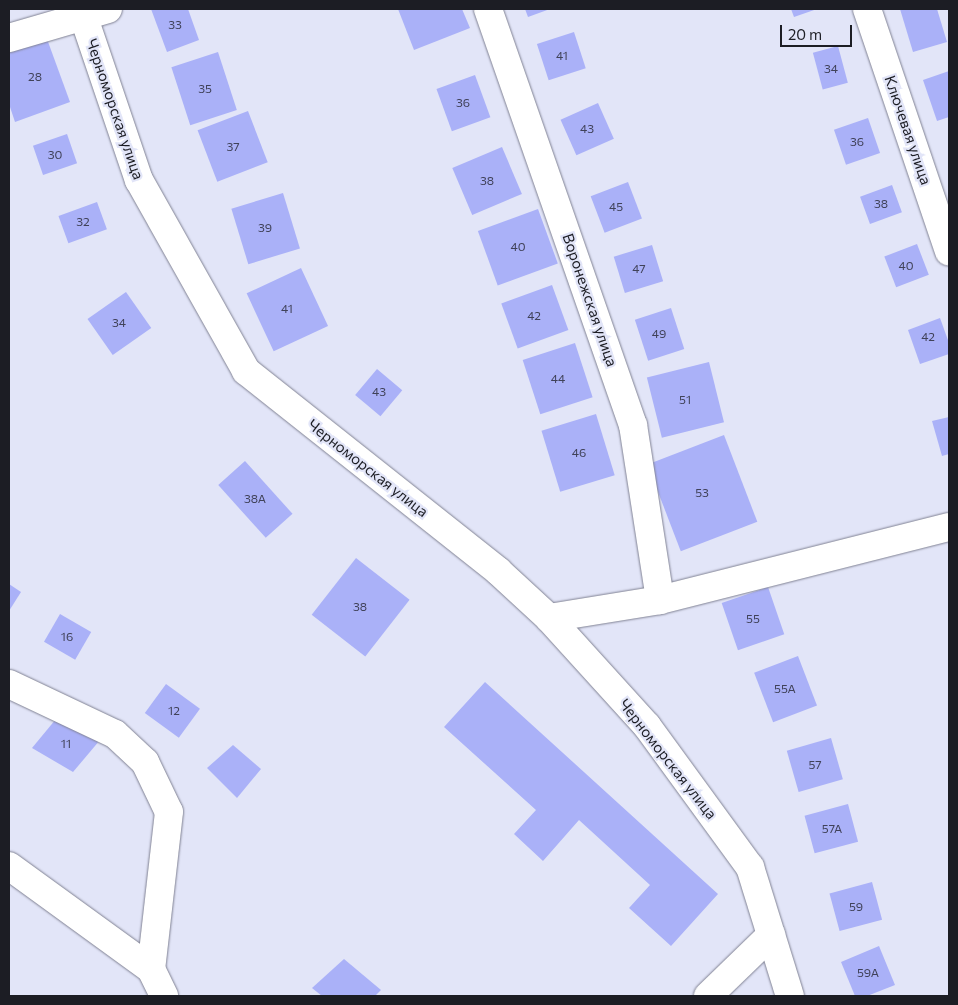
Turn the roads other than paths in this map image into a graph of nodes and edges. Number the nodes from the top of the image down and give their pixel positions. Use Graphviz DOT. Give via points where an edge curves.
graph roads {
  1 [pos="488,9"];
  2 [pos="867,9"];
  3 [pos="91,12"];
  4 [pos="9,38"];
  5 [pos="949,251"];
  6 [pos="949,528"];
  7 [pos="660,600"];
  8 [pos="550,618"];
  9 [pos="9,684"];
  10 [pos="9,866"];
  11 [pos="771,936"];
  12 [pos="150,969"];
  13 [pos="164,996"];
  14 [pos="708,996"];
  15 [pos="790,996"];
  1 -- 7 [label="street, Воронежская улица" via="633,425"];
  2 -- 5 [label="street, Ключевая улица"];
  3 -- 4 [label="street"];
  3 -- 8 [label="street, Черноморская улица" via="138,180 246,371 498,571"];
  6 -- 7 [label="street"];
  7 -- 8 [label="street"];
  8 -- 11 [label="street, Черноморская улица" via="647,726 750,867"];
  9 -- 12 [label="street" via="115,734 145,762 169,812"];
  10 -- 12 [label="street"];
  11 -- 14 [label="street"];
  11 -- 15 [label="street"];
  12 -- 13 [label="street"];
}
